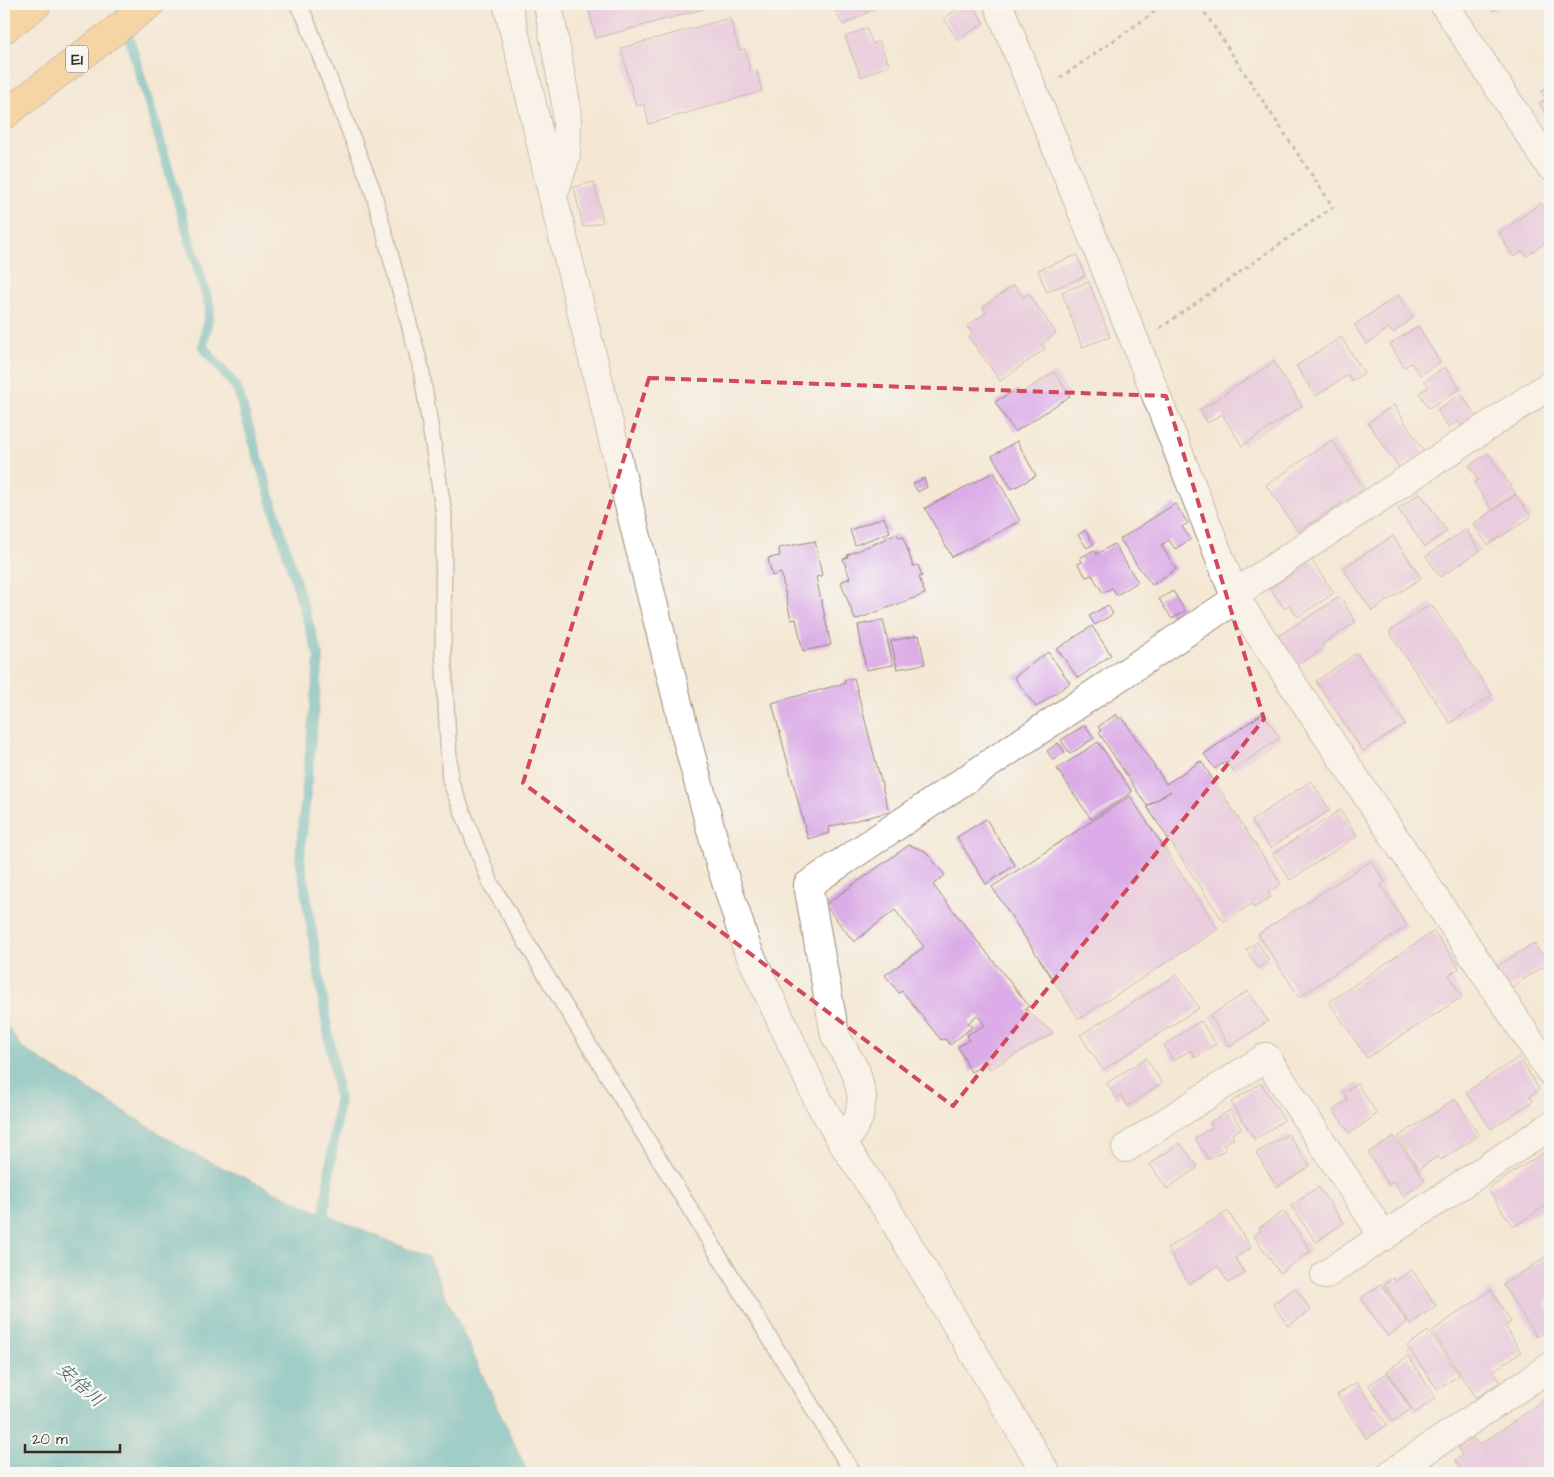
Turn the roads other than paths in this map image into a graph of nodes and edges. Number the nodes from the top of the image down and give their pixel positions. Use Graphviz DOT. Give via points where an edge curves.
graph roads {
  1 [pos="37,4"];
  2 [pos="150,4"];
  3 [pos="298,4"];
  4 [pos="507,4"];
  5 [pos="548,4"];
  6 [pos="998,4"];
  7 [pos="1444,4"];
  8 [pos="4,29"];
  9 [pos="4,115"];
  10 [pos="1550,166"];
  11 [pos="553,197"];
  12 [pos="1550,385"];
  13 [pos="1236,599"];
  14 [pos="1550,1071"];
  15 [pos="1550,1126"];
  16 [pos="844,1145"];
  17 [pos="1126,1148"];
  18 [pos="1384,1237"];
  19 [pos="1325,1275"];
  20 [pos="1550,1367"];
  21 [pos="853,1473"];
  22 [pos="1046,1473"];
  23 [pos="1392,1473"];
  1 -- 8 [label="highway"];
  2 -- 9 [label="highway, E1"];
  3 -- 21 [label="lane" via="373,191 421,368 444,514 443,648 450,780 492,884"];
  4 -- 11 [label="street"];
  5 -- 11 [label="street" via="567,126 566,156"];
  6 -- 13 [label="street"];
  7 -- 10 [label="street"];
  11 -- 16 [label="street" via="685,730 747,948 819,1102"];
  12 -- 13 [label="street" via="1249,584"];
  13 -- 14 [label="street"];
  13 -- 16 [label="street" via="808,885 834,1035 856,1072 862,1096 859,1118"];
  15 -- 18 [label="street"];
  16 -- 22 [label="street" via="888,1211"];
  17 -- 18 [label="street" via="1266,1057"];
  18 -- 19 [label="street"];
  20 -- 23 [label="street"];
}
